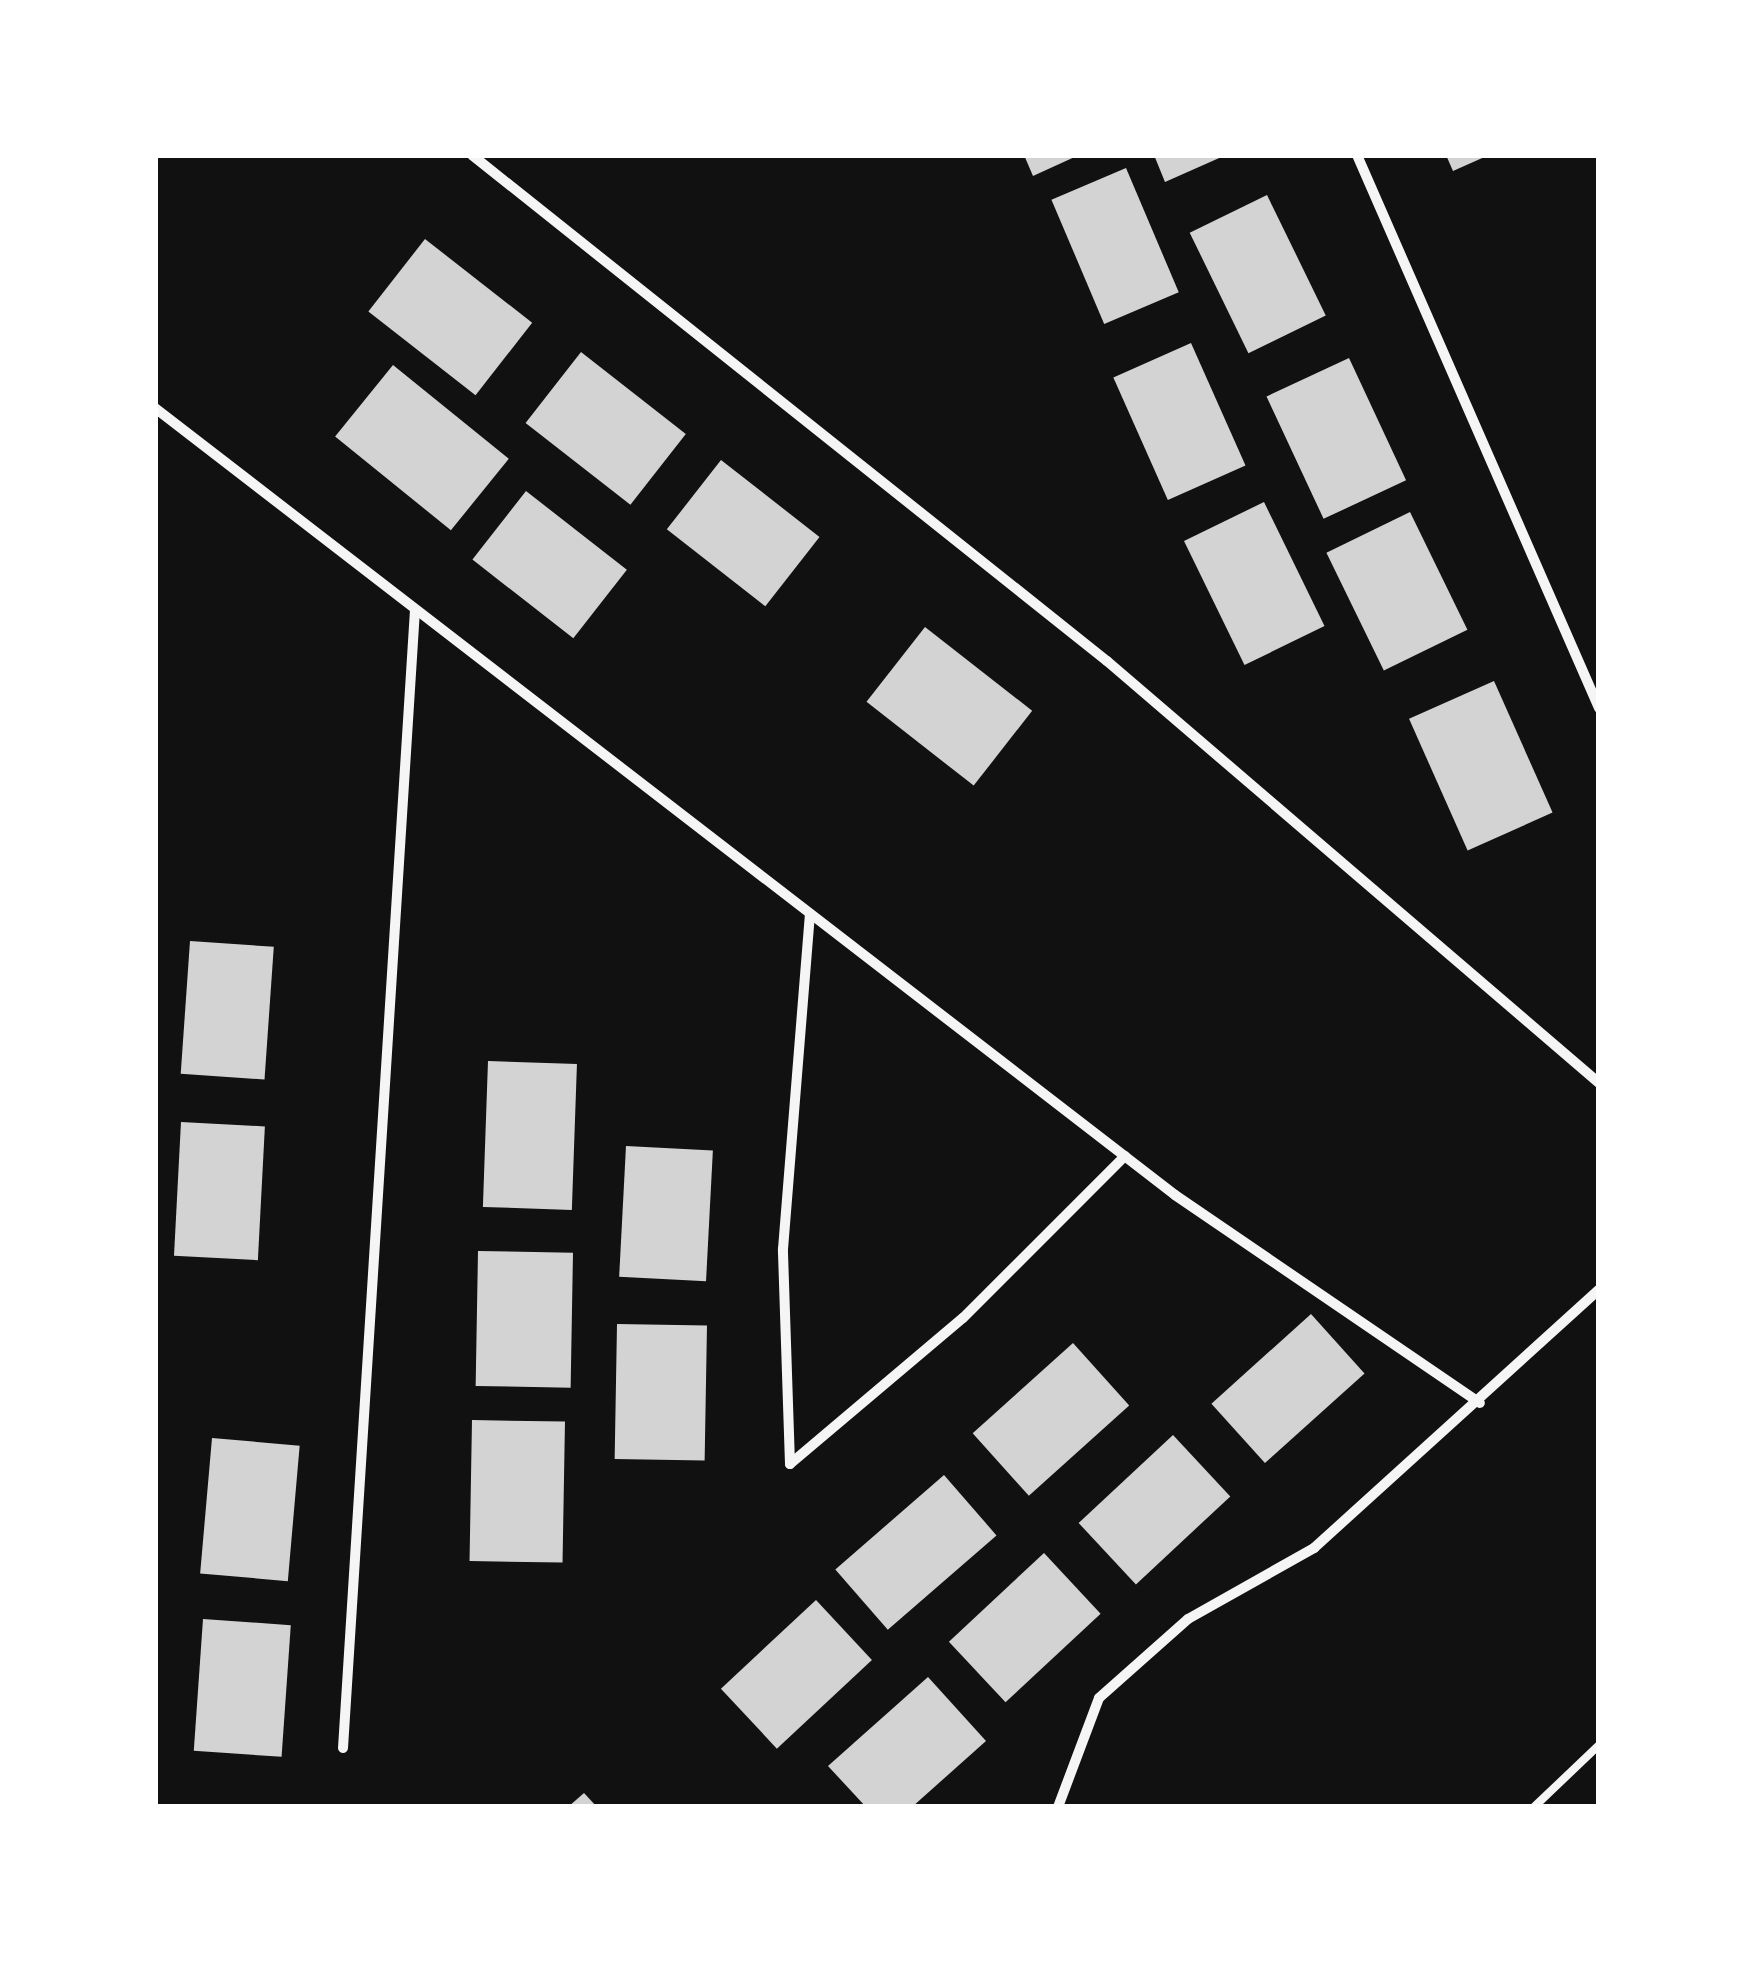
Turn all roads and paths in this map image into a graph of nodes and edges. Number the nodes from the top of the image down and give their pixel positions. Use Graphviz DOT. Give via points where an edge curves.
graph roads {
  1 [pos="472,155"];
  2 [pos="1357,155"];
  3 [pos="155,408"];
  4 [pos="416,610"];
  5 [pos="1599,708"];
  6 [pos="810,914"];
  7 [pos="1599,1083"];
  8 [pos="1125,1156"];
  9 [pos="1599,1290"];
  10 [pos="1480,1403"];
  11 [pos="1599,1745"];
  12 [pos="343,1748"];
  13 [pos="1058,1807"];
  14 [pos="1534,1807"];
  1 -- 7 [label="street" via="1107,662"];
  2 -- 5 [label="street"];
  3 -- 4 [label="street"];
  4 -- 6 [label="street"];
  4 -- 12 [label="street"];
  6 -- 8 [label="street"];
  6 -- 8 [label="street" via="784,1249 790,1464 962,1318"];
  8 -- 10 [label="street"];
  9 -- 10 [label="street"];
  10 -- 13 [label="street" via="1314,1548 1188,1619 1098,1698"];
  11 -- 14 [label="lane"];
}
